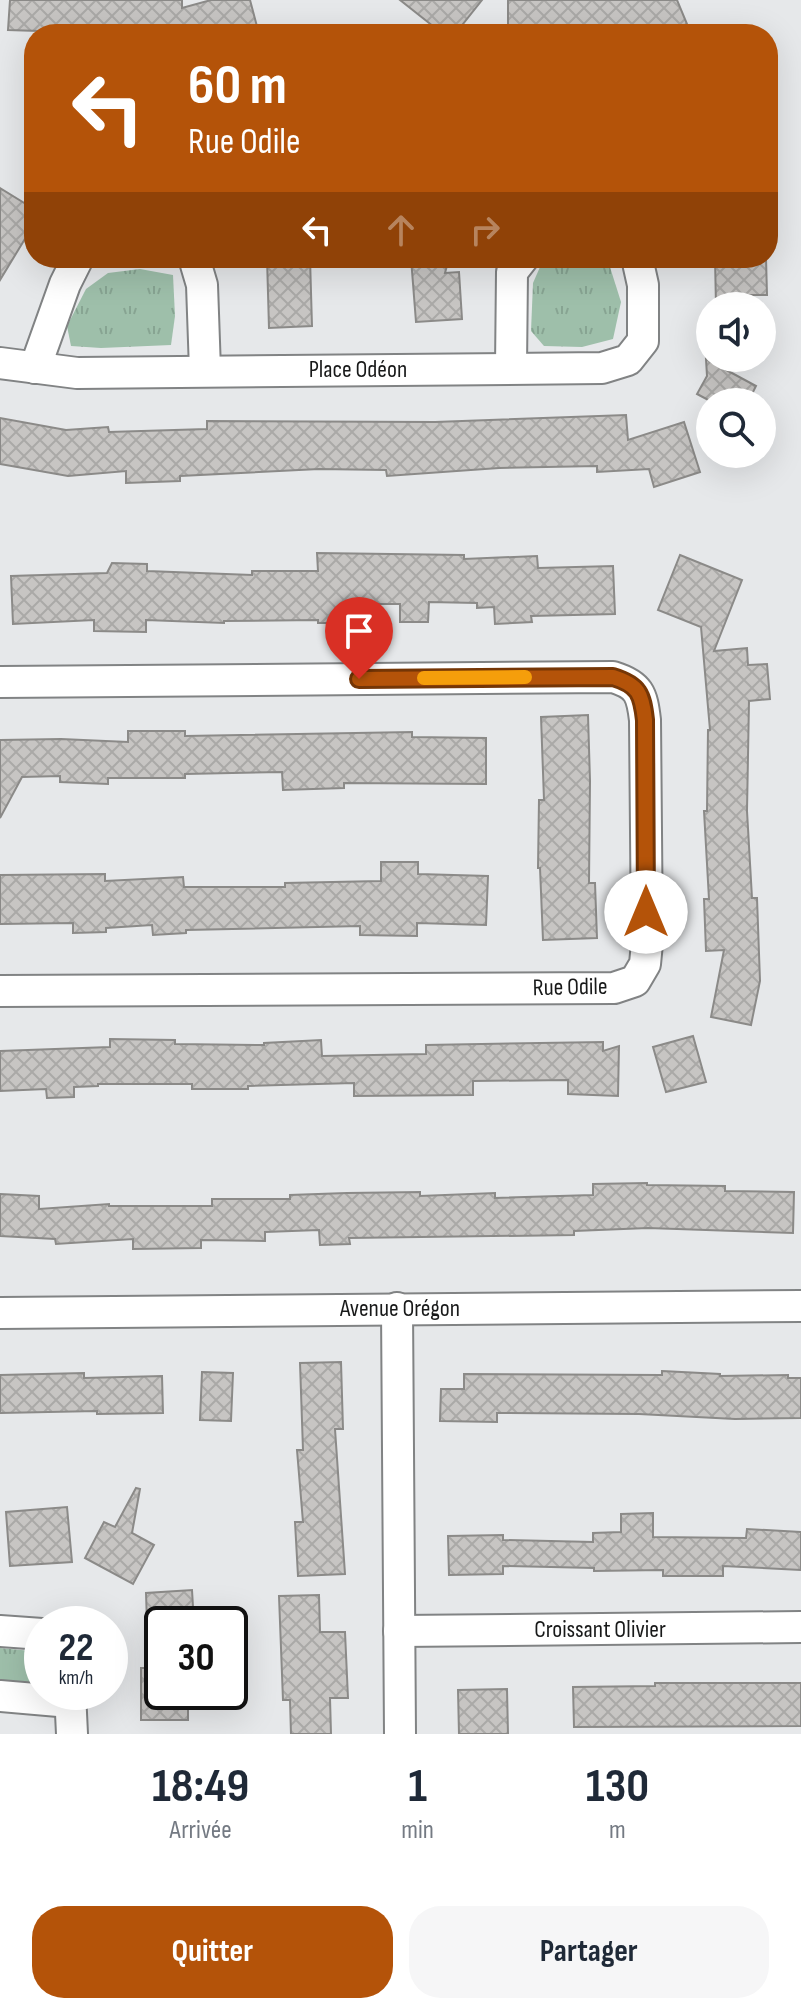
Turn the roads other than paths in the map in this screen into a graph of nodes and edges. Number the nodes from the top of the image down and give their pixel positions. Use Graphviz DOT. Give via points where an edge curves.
graph roads {
  1 [pos="73,268"];
  2 [pos="197,268"];
  3 [pos="515,268"];
  4 [pos="639,268"];
  5 [pos="0,363"];
  6 [pos="511,367"];
  7 [pos="35,368"];
  8 [pos="205,370"];
  9 [pos="0,682"];
  10 [pos="0,991"];
  11 [pos="801,1306"];
  12 [pos="397,1308"];
  13 [pos="0,1313"];
  14 [pos="801,1627"];
  15 [pos="0,1631"];
  16 [pos="399,1631"];
  17 [pos="24,1633"];
  18 [pos="0,1696"];
  19 [pos="24,1696"];
  20 [pos="71,1710"];
  21 [pos="72,1734"];
  22 [pos="400,1734"];
  1 -- 7 [label="street"];
  2 -- 8 [label="street"];
  3 -- 6 [label="street"];
  4 -- 6 [label="street, Place Odéon" via="643,341 628,360 602,368"];
  5 -- 7 [label="street, Place Odéon"];
  6 -- 8 [label="street, Place Odéon"];
  7 -- 8 [label="street, Place Odéon" via="77,373"];
  9 -- 10 [label="street, Rue Odile" via="613,677 629,682 643,698 645,720 647,943 645,964 635,981 614,988"];
  11 -- 12 [label="street, Avenue Orégon"];
  12 -- 13 [label="street, Avenue Orégon"];
  12 -- 16 [label="street"];
  14 -- 16 [label="street, Croissant Olivier"];
  15 -- 17 [label="street"];
  16 -- 22 [label="street"];
  18 -- 19 [label="street"];
  20 -- 21 [label="street"];
}
